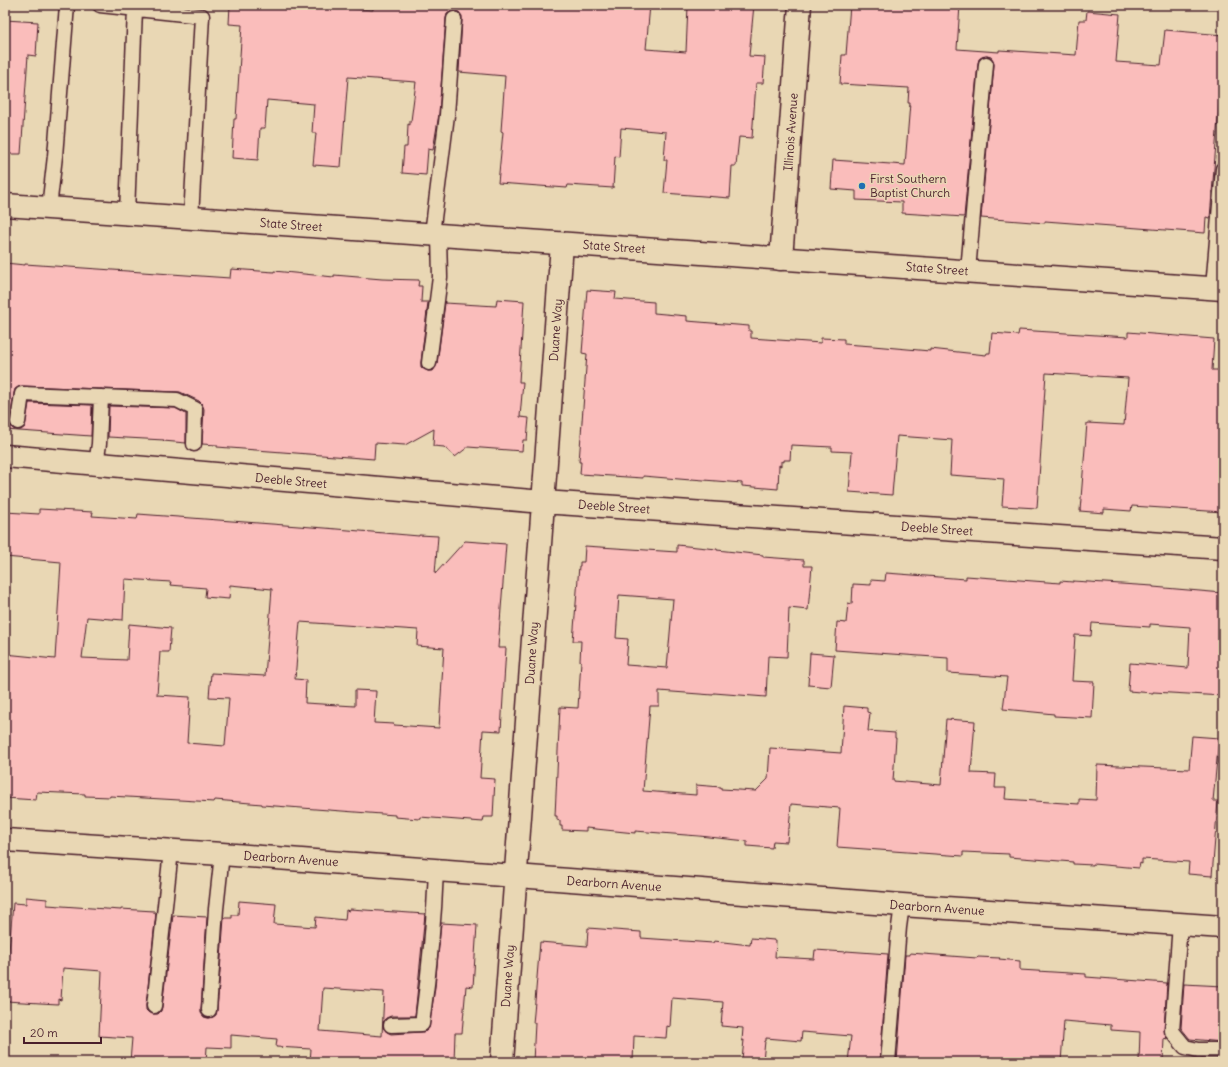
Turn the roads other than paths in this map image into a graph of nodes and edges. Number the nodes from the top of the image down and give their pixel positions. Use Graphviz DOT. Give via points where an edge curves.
graph roads {
  1 [pos="66,5"];
  2 [pos="100,5"];
  3 [pos="800,5"];
  4 [pos="135,9"];
  5 [pos="454,18"];
  6 [pos="986,64"];
  7 [pos="1223,169"];
  8 [pos="5,205"];
  9 [pos="49,208"];
  10 [pos="127,213"];
  11 [pos="191,218"];
  12 [pos="436,235"];
  13 [pos="562,244"];
  14 [pos="781,258"];
  15 [pos="968,271"];
  16 [pos="1218,288"];
  17 [pos="429,363"];
  18 [pos="101,397"];
  19 [pos="18,422"];
  20 [pos="194,444"];
  21 [pos="5,456"];
  22 [pos="96,464"];
  23 [pos="543,502"];
  24 [pos="1223,548"];
  25 [pos="5,840"];
  26 [pos="171,851"];
  27 [pos="222,854"];
  28 [pos="436,871"];
  29 [pos="515,877"];
  30 [pos="902,905"];
  31 [pos="1180,924"];
  32 [pos="1223,927"];
  33 [pos="154,1006"];
  34 [pos="209,1010"];
  35 [pos="391,1025"];
  36 [pos="1222,1050"];
  37 [pos="502,1062"];
  38 [pos="888,1062"];
  1 -- 9 [label="lane"];
  2 -- 4 [label="lane"];
  3 -- 14 [label="street, Illinois Avenue"];
  4 -- 10 [label="lane"];
  4 -- 11 [label="lane" via="202,16"];
  5 -- 12 [label="lane"];
  6 -- 15 [label="lane"];
  7 -- 16 [label="lane"];
  8 -- 9 [label="street, State Street"];
  9 -- 10 [label="street, State Street"];
  10 -- 11 [label="street, State Street"];
  11 -- 12 [label="street, State Street"];
  12 -- 13 [label="street, State Street"];
  12 -- 17 [label="lane" via="440,277"];
  13 -- 14 [label="street, State Street"];
  13 -- 23 [label="street, Duane Way"];
  14 -- 15 [label="street, State Street"];
  15 -- 16 [label="street, State Street"];
  18 -- 19 [label="lane" via="22,394"];
  18 -- 20 [label="lane" via="177,400 195,409"];
  18 -- 22 [label="lane"];
  21 -- 22 [label="street, Deeble Street"];
  22 -- 23 [label="street, Deeble Street"];
  23 -- 24 [label="street, Deeble Street"];
  23 -- 29 [label="street, Duane Way"];
  25 -- 26 [label="street, Dearborn Avenue"];
  26 -- 27 [label="street, Dearborn Avenue"];
  26 -- 33 [label="lane"];
  27 -- 28 [label="street, Dearborn Avenue"];
  27 -- 34 [label="lane"];
  28 -- 29 [label="street, Dearborn Avenue"];
  28 -- 35 [label="lane" via="429,971 422,1024"];
  29 -- 30 [label="street, Dearborn Avenue"];
  29 -- 37 [label="street, Duane Way"];
  30 -- 31 [label="street, Dearborn Avenue"];
  30 -- 38 [label="lane"];
  31 -- 32 [label="street, Dearborn Avenue"];
  31 -- 36 [label="lane" via="1172,1031 1185,1047"];
}
